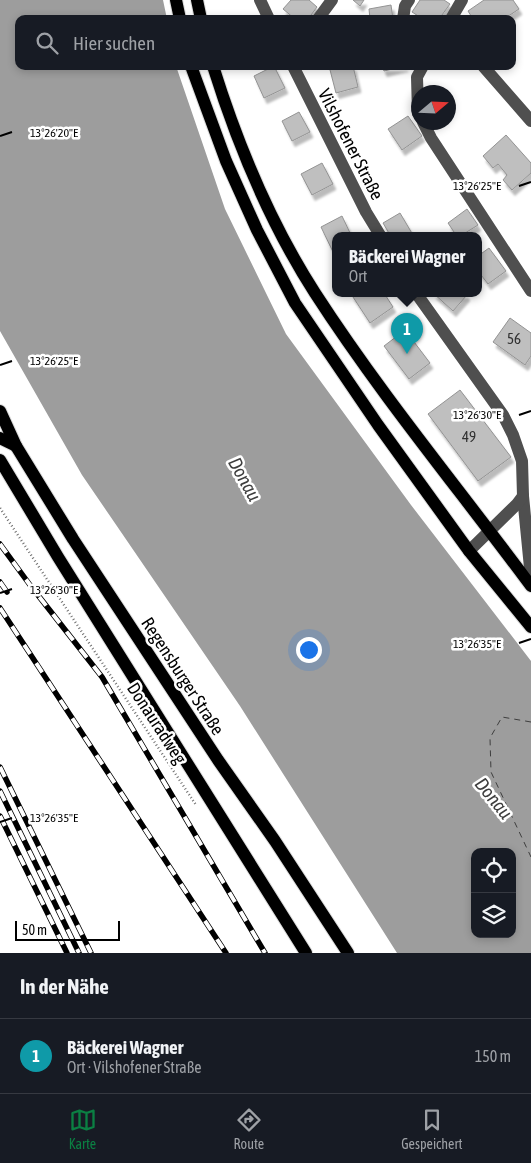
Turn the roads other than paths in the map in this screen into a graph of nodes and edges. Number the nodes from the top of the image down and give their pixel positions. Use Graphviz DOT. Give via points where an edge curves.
graph roads {
  1 [pos="176,0"];
  2 [pos="197,0"];
  3 [pos="260,0"];
  4 [pos="332,0"];
  5 [pos="409,0"];
  6 [pos="462,0"];
  7 [pos="179,15"];
  8 [pos="200,15"];
  9 [pos="267,15"];
  10 [pos="321,15"];
  11 [pos="404,15"];
  12 [pos="453,15"];
  13 [pos="193,70"];
  14 [pos="214,70"];
  15 [pos="295,70"];
  16 [pos="417,70"];
  17 [pos="486,70"];
  18 [pos="417,85"];
  19 [pos="531,121"];
  20 [pos="427,130"];
  21 [pos="378,232"];
  22 [pos="531,291"];
  23 [pos="419,297"];
  24 [pos="0,411"];
  25 [pos="0,438"];
  26 [pos="16,446"];
  27 [pos="0,460"];
  28 [pos="526,460"];
  29 [pos="522,496"];
  30 [pos="490,530"];
  31 [pos="469,551"];
  32 [pos="531,578"];
  33 [pos="531,586"];
  34 [pos="531,627"];
  35 [pos="306,953"];
  36 [pos="348,953"];
  1 -- 7 [label="main road"];
  2 -- 8 [label="main road"];
  3 -- 9 [label="street"];
  4 -- 10 [label="street"];
  5 -- 11 [label="street"];
  6 -- 12 [label="street"];
  13 -- 31 [label="main road" via="226,161 294,303"];
  14 -- 30 [label="main road" via="244,156 276,224 315,293 401,416"];
  15 -- 21 [label="street, Vilshofener Straße"];
  16 -- 18 [label="street"];
  17 -- 19 [label="street"];
  20 -- 22 [label="street"];
  23 -- 28 [label="street" via="503,415"];
  24 -- 26 [label="main road, Regensburger Straße"];
  25 -- 26 [label="main road"];
  26 -- 36 [label="main road, Regensburger Straße" via="73,539"];
  27 -- 35 [label="main road"];
  28 -- 29 [label="street"];
  29 -- 30 [label="street"];
  29 -- 32 [label="street"];
  30 -- 31 [label="street"];
  30 -- 33 [label="main road"];
  31 -- 34 [label="main road"];
}
